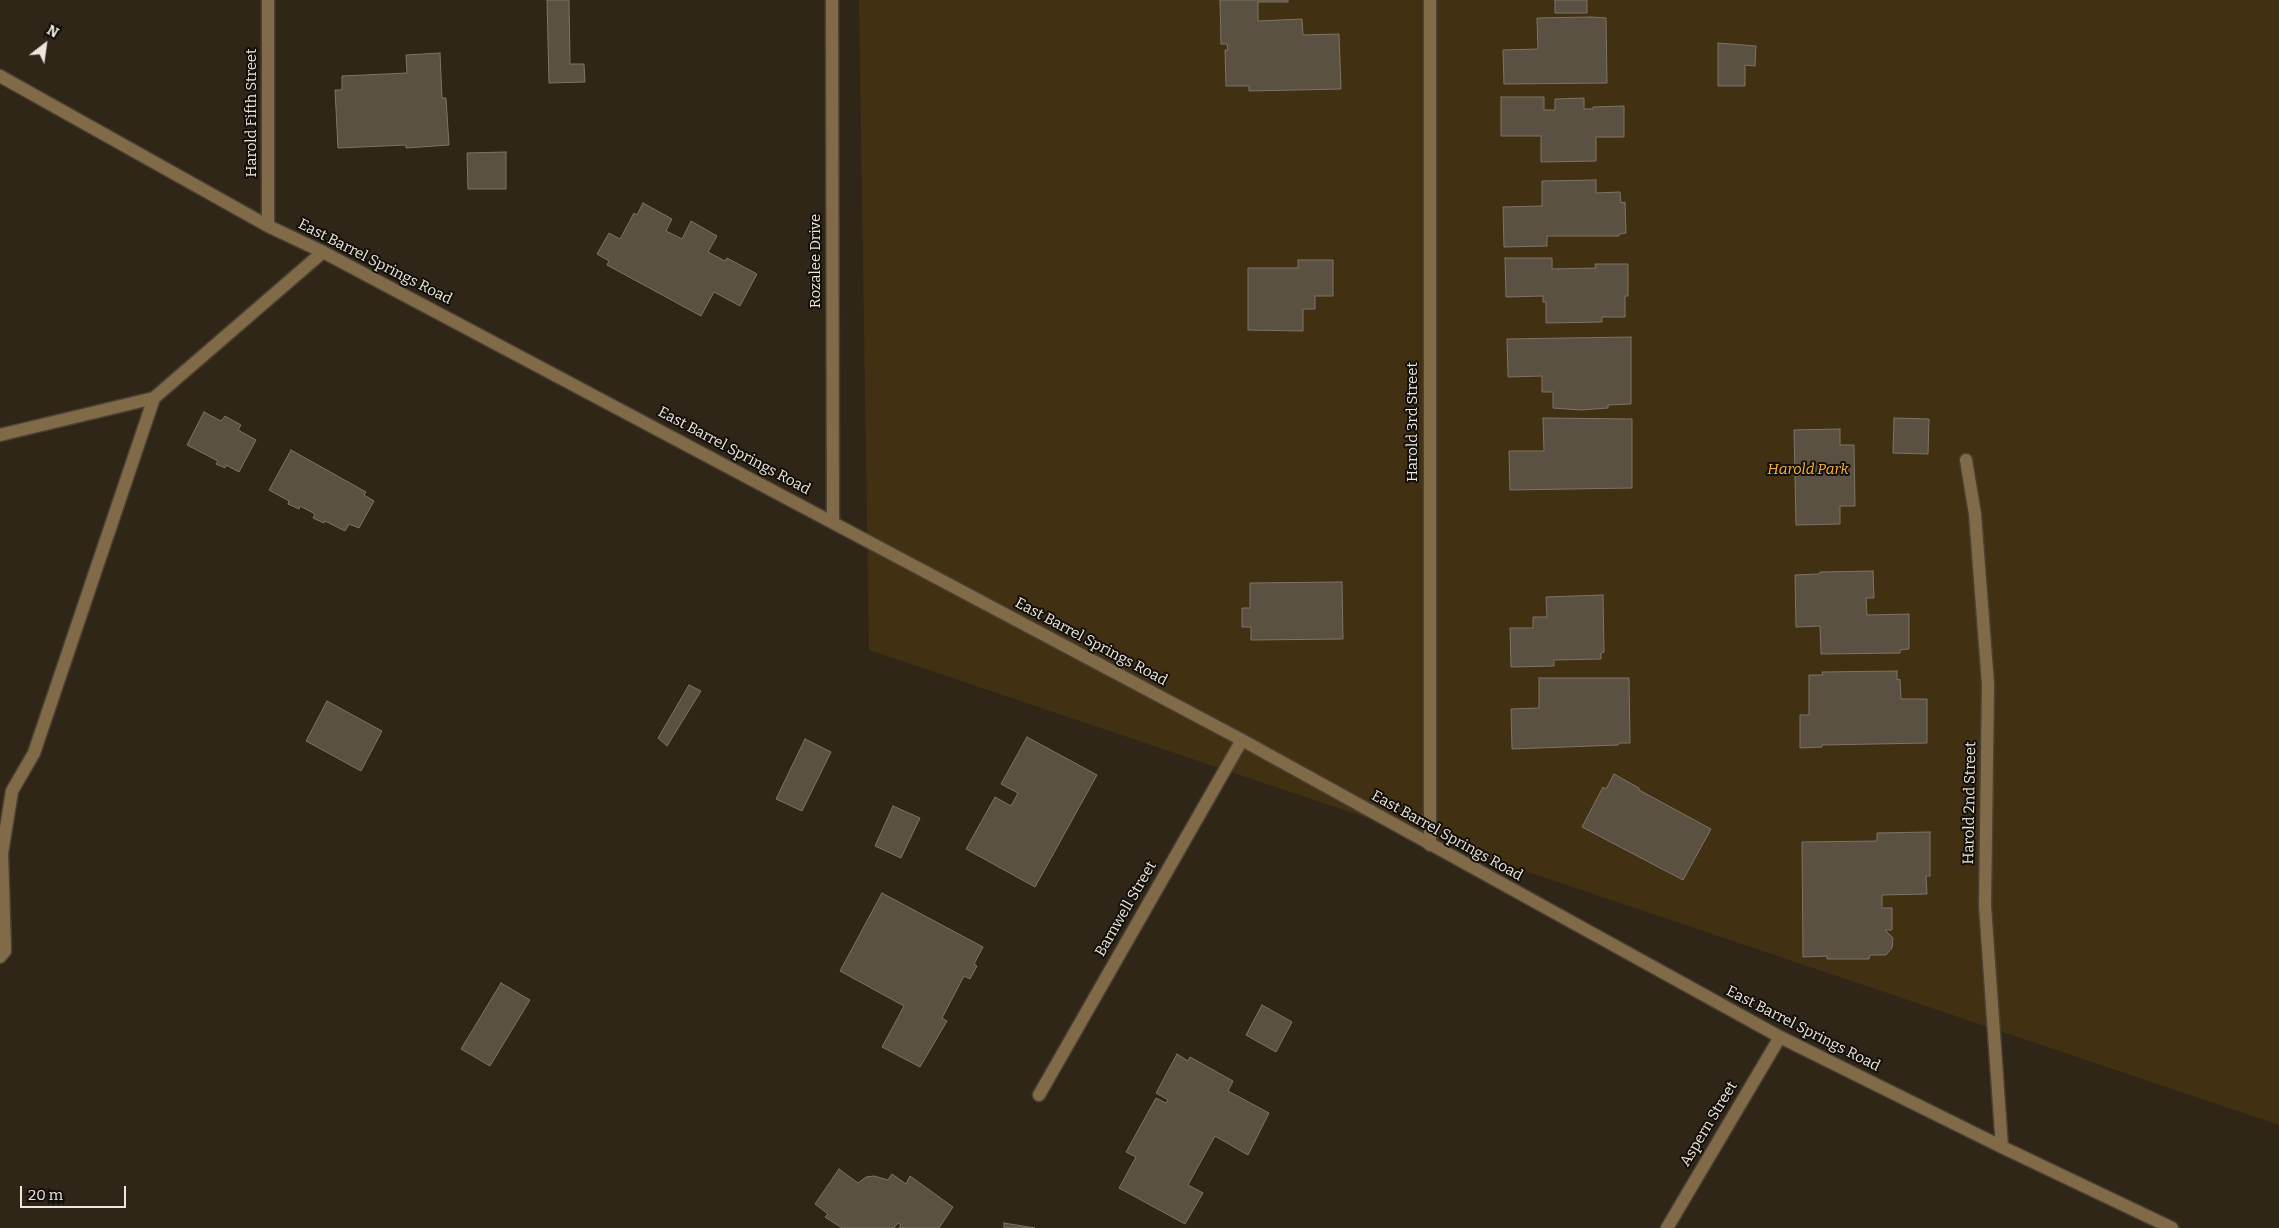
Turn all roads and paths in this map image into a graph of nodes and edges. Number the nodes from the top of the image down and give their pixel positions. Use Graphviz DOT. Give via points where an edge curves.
graph roads {
  1 [pos="268,0"];
  2 [pos="832,0"];
  3 [pos="1430,0"];
  4 [pos="0,76"];
  5 [pos="268,226"];
  6 [pos="323,252"];
  7 [pos="154,398"];
  8 [pos="0,435"];
  9 [pos="1966,460"];
  10 [pos="833,522"];
  11 [pos="1242,740"];
  12 [pos="6,792"];
  13 [pos="1430,845"];
  14 [pos="0,957"];
  15 [pos="1780,1037"];
  16 [pos="1040,1094"];
  17 [pos="2002,1147"];
  18 [pos="1667,1228"];
  19 [pos="2172,1228"];
  1 -- 5 [label="street, Harold Fifth Street"];
  2 -- 10 [label="street, Rozalee Drive"];
  3 -- 13 [label="street, Harold 3rd Street"];
  4 -- 5 [label="street, East Barrel Springs Road"];
  5 -- 6 [label="street, East Barrel Springs Road"];
  6 -- 7 [label="street"];
  6 -- 10 [label="street, East Barrel Springs Road"];
  7 -- 8 [label="street"];
  7 -- 12 [label="street" via="34,753"];
  9 -- 17 [label="street, Harold 2nd Street" via="1975,514 1988,684 1985,906"];
  10 -- 11 [label="street, East Barrel Springs Road"];
  11 -- 13 [label="street, East Barrel Springs Road"];
  11 -- 16 [label="street, Barnwell Street"];
  12 -- 14 [label="street" via="2,853 4,951"];
  13 -- 15 [label="street, East Barrel Springs Road"];
  15 -- 17 [label="street, East Barrel Springs Road"];
  15 -- 18 [label="street, Aspern Street"];
  17 -- 19 [label="street, East Barrel Springs Road"];
}
